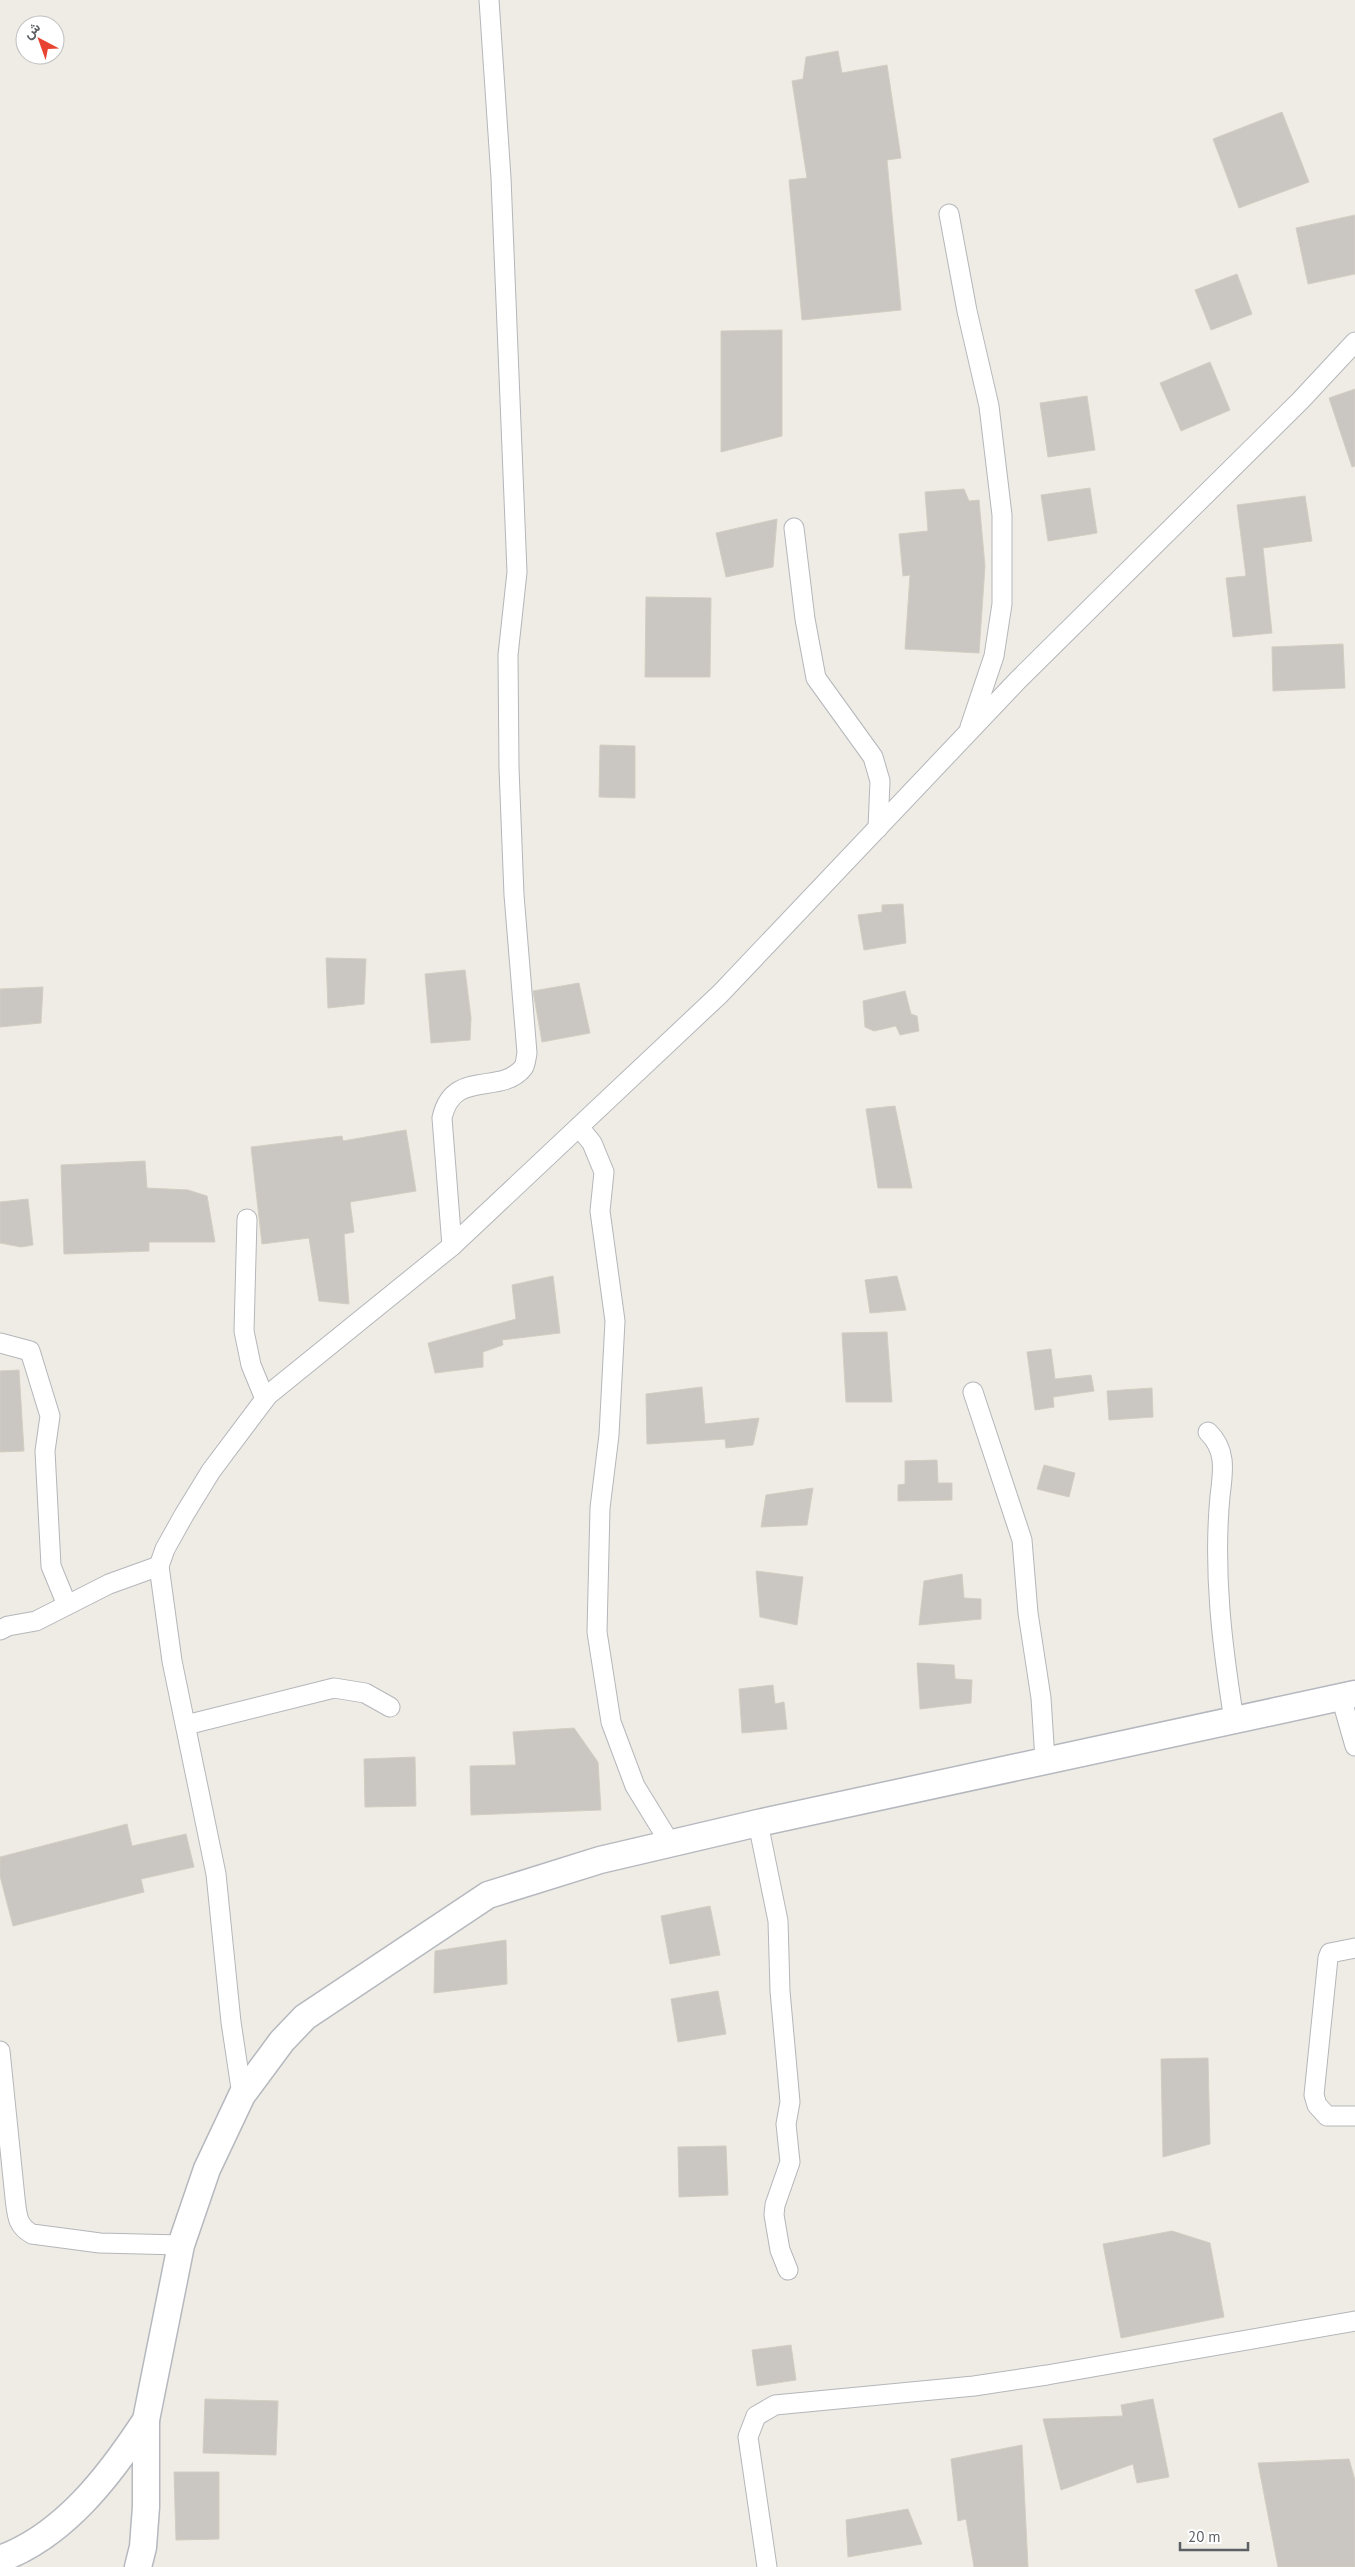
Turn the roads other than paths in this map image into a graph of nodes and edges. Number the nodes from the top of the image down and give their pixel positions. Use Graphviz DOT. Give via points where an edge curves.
graph roads {
  1 [pos="489,0"];
  2 [pos="948,214"];
  3 [pos="1355,342"];
  4 [pos="794,528"];
  5 [pos="968,733"];
  6 [pos="878,828"];
  7 [pos="579,1127"];
  8 [pos="247,1219"];
  9 [pos="452,1246"];
  10 [pos="0,1343"];
  11 [pos="973,1392"];
  12 [pos="265,1399"];
  13 [pos="1208,1432"];
  14 [pos="159,1566"];
  15 [pos="67,1606"];
  16 [pos="0,1630"];
  17 [pos="1348,1695"];
  18 [pos="390,1707"];
  19 [pos="1234,1720"];
  20 [pos="186,1725"];
  21 [pos="1355,1746"];
  22 [pos="1045,1760"];
  23 [pos="758,1823"];
  24 [pos="670,1843"];
  25 [pos="1355,1948"];
  26 [pos="0,2051"];
  27 [pos="242,2096"];
  28 [pos="1355,2116"];
  29 [pos="181,2245"];
  30 [pos="788,2270"];
  31 [pos="1355,2320"];
  32 [pos="146,2420"];
  33 [pos="0,2559"];
  34 [pos="138,2567"];
  35 [pos="767,2567"];
  1 -- 9 [label="street" via="517,572 508,655 509,768 514,895 527,1052 524,1067 511,1077 456,1091 445,1103 442,1118"];
  2 -- 5 [label="street" via="988,406 1002,515 1002,604 995,648"];
  3 -- 5 [label="street"];
  4 -- 6 [label="street" via="816,678 873,757 880,781"];
  5 -- 6 [label="street"];
  6 -- 7 [label="street" via="720,994"];
  7 -- 9 [label="street"];
  7 -- 24 [label="street" via="592,1143 604,1172 600,1211 615,1321 609,1436 600,1508 597,1632 611,1722 635,1786"];
  8 -- 12 [label="street" via="244,1331 251,1365"];
  9 -- 12 [label="street"];
  10 -- 15 [label="street" via="30,1351 50,1416 45,1452 51,1566"];
  11 -- 22 [label="street" via="1022,1540"];
  12 -- 14 [label="street" via="211,1471 165,1548"];
  13 -- 19 [label="street" via="1221,1448 1223,1463 1217,1583 1219,1620"];
  14 -- 15 [label="street" via="109,1584"];
  14 -- 20 [label="street" via="172,1661"];
  15 -- 16 [label="street" via="36,1621"];
  17 -- 19 [label="street"];
  17 -- 21 [label="street"];
  18 -- 20 [label="street" via="365,1693 334,1688"];
  19 -- 22 [label="street"];
  20 -- 27 [label="street" via="216,1874"];
  22 -- 23 [label="street"];
  23 -- 24 [label="street"];
  23 -- 30 [label="street" via="778,1921 780,1991 790,2102 786,2124 790,2162 774,2215 780,2250"];
  24 -- 27 [label="street" via="600,1860 488,1894 305,2017 282,2041"];
  25 -- 28 [label="street" via="1330,1953 1328,1958 1314,2095 1317,2106 1327,2116"];
  26 -- 29 [label="street" via="15,2198 18,2221 23,2229 32,2234 100,2243"];
  27 -- 29 [label="street" via="207,2169"];
  29 -- 32 [label="street"];
  31 -- 35 [label="street" via="1020,2380 770,2407 756,2416 748,2437"];
  32 -- 33 [label="street" via="117,2463 84,2500 29,2545"];
  32 -- 34 [label="street" via="146,2507"];
}
